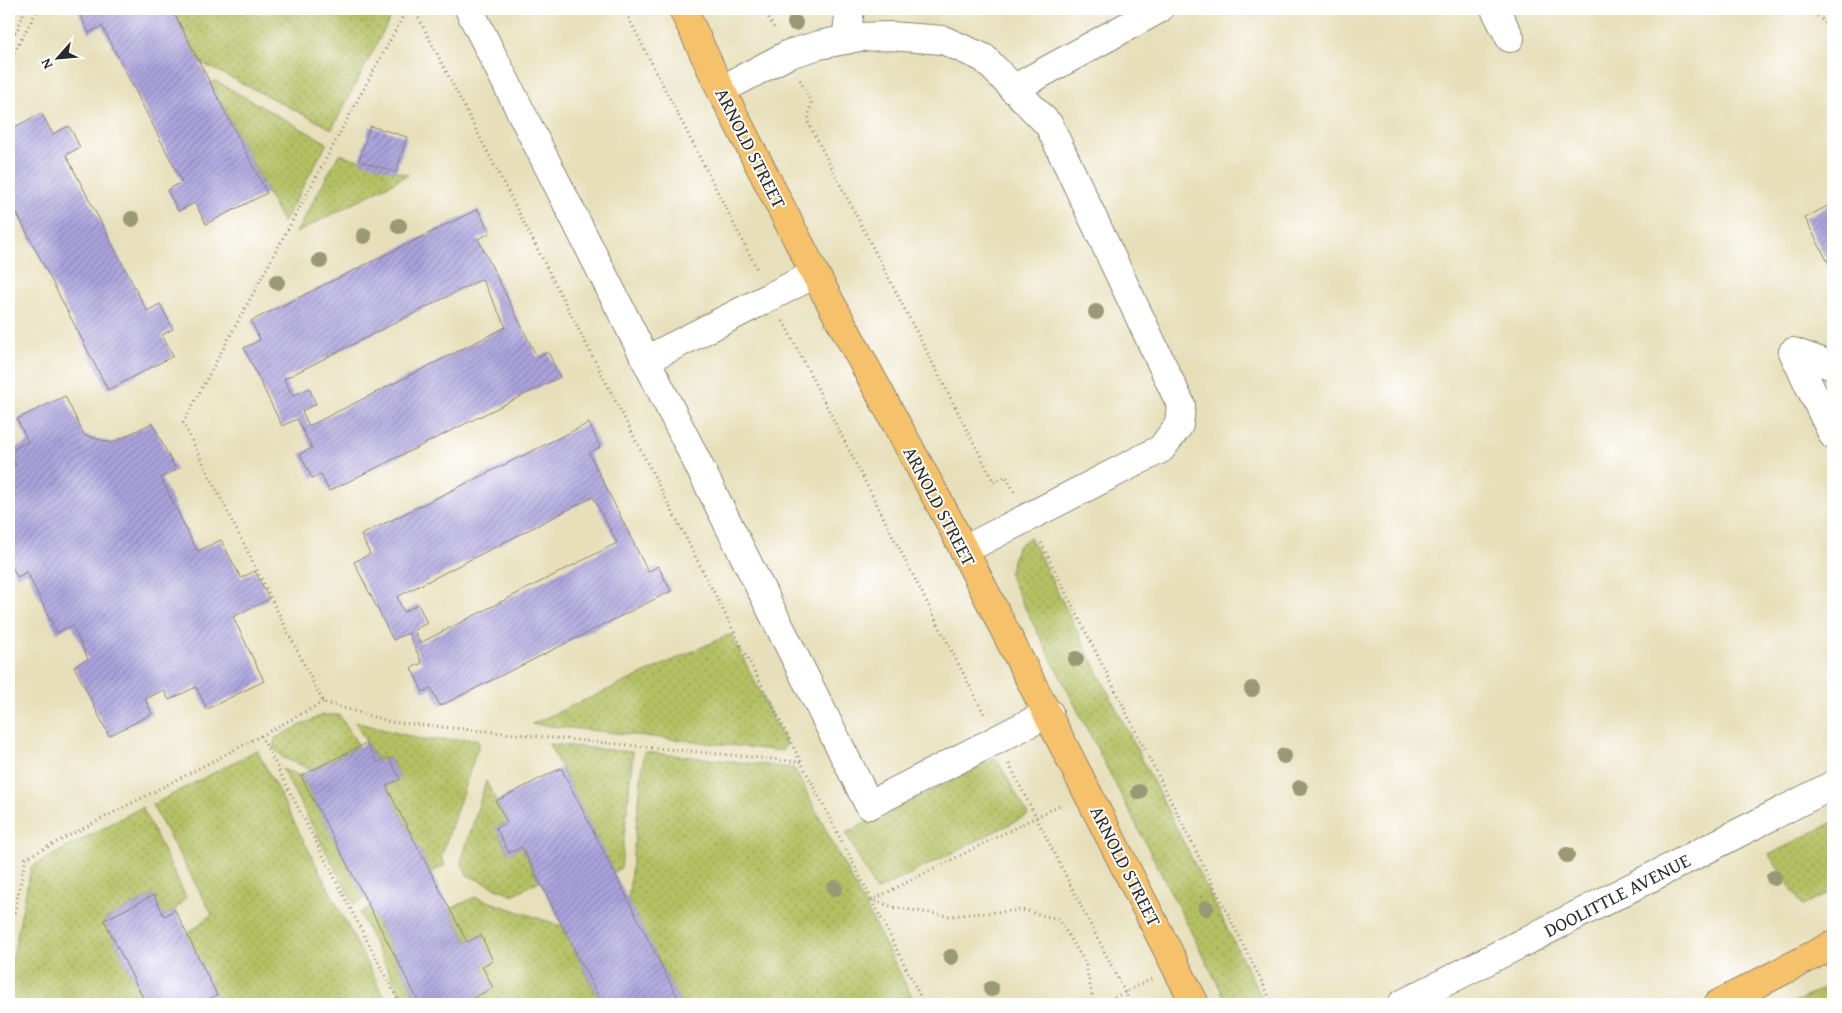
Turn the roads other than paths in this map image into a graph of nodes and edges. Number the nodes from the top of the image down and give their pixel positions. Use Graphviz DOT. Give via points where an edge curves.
graph roads {
  1 [pos="470,9"];
  2 [pos="683,9"];
  3 [pos="850,9"];
  4 [pos="1159,9"];
  5 [pos="1495,9"];
  6 [pos="1510,38"];
  7 [pos="846,40"];
  8 [pos="1013,89"];
  9 [pos="721,90"];
  10 [pos="815,274"];
  11 [pos="646,360"];
  12 [pos="1833,366"];
  13 [pos="1833,435"];
  14 [pos="964,550"];
  15 [pos="1049,713"];
  16 [pos="1833,785"];
  17 [pos="1833,945"];
  18 [pos="1178,969"];
  19 [pos="1172,1004"];
  20 [pos="1195,1004"];
  21 [pos="1402,1004"];
  22 [pos="1718,1004"];
  1 -- 11 [label="street"];
  2 -- 9 [label="main road, ARNOLD STREET"];
  3 -- 7 [label="street"];
  4 -- 8 [label="street"];
  5 -- 6 [label="street"];
  7 -- 8 [label="street" via="890,36 943,40 984,58"];
  7 -- 9 [label="street" via="789,54"];
  8 -- 14 [label="street" via="1049,125 1181,405 1179,425 1161,449"];
  9 -- 10 [label="main road, ARNOLD STREET"];
  10 -- 11 [label="street"];
  10 -- 14 [label="main road, ARNOLD STREET"];
  11 -- 15 [label="street" via="869,805"];
  12 -- 13 [label="street" via="1793,352"];
  14 -- 15 [label="main road, ARNOLD STREET"];
  15 -- 18 [label="main road, ARNOLD STREET"];
  16 -- 21 [label="street, DOOLITTLE AVENUE"];
  17 -- 22 [label="main road"];
  18 -- 19 [label="main road"];
  18 -- 20 [label="main road, ARNOLD STREET"];
}
